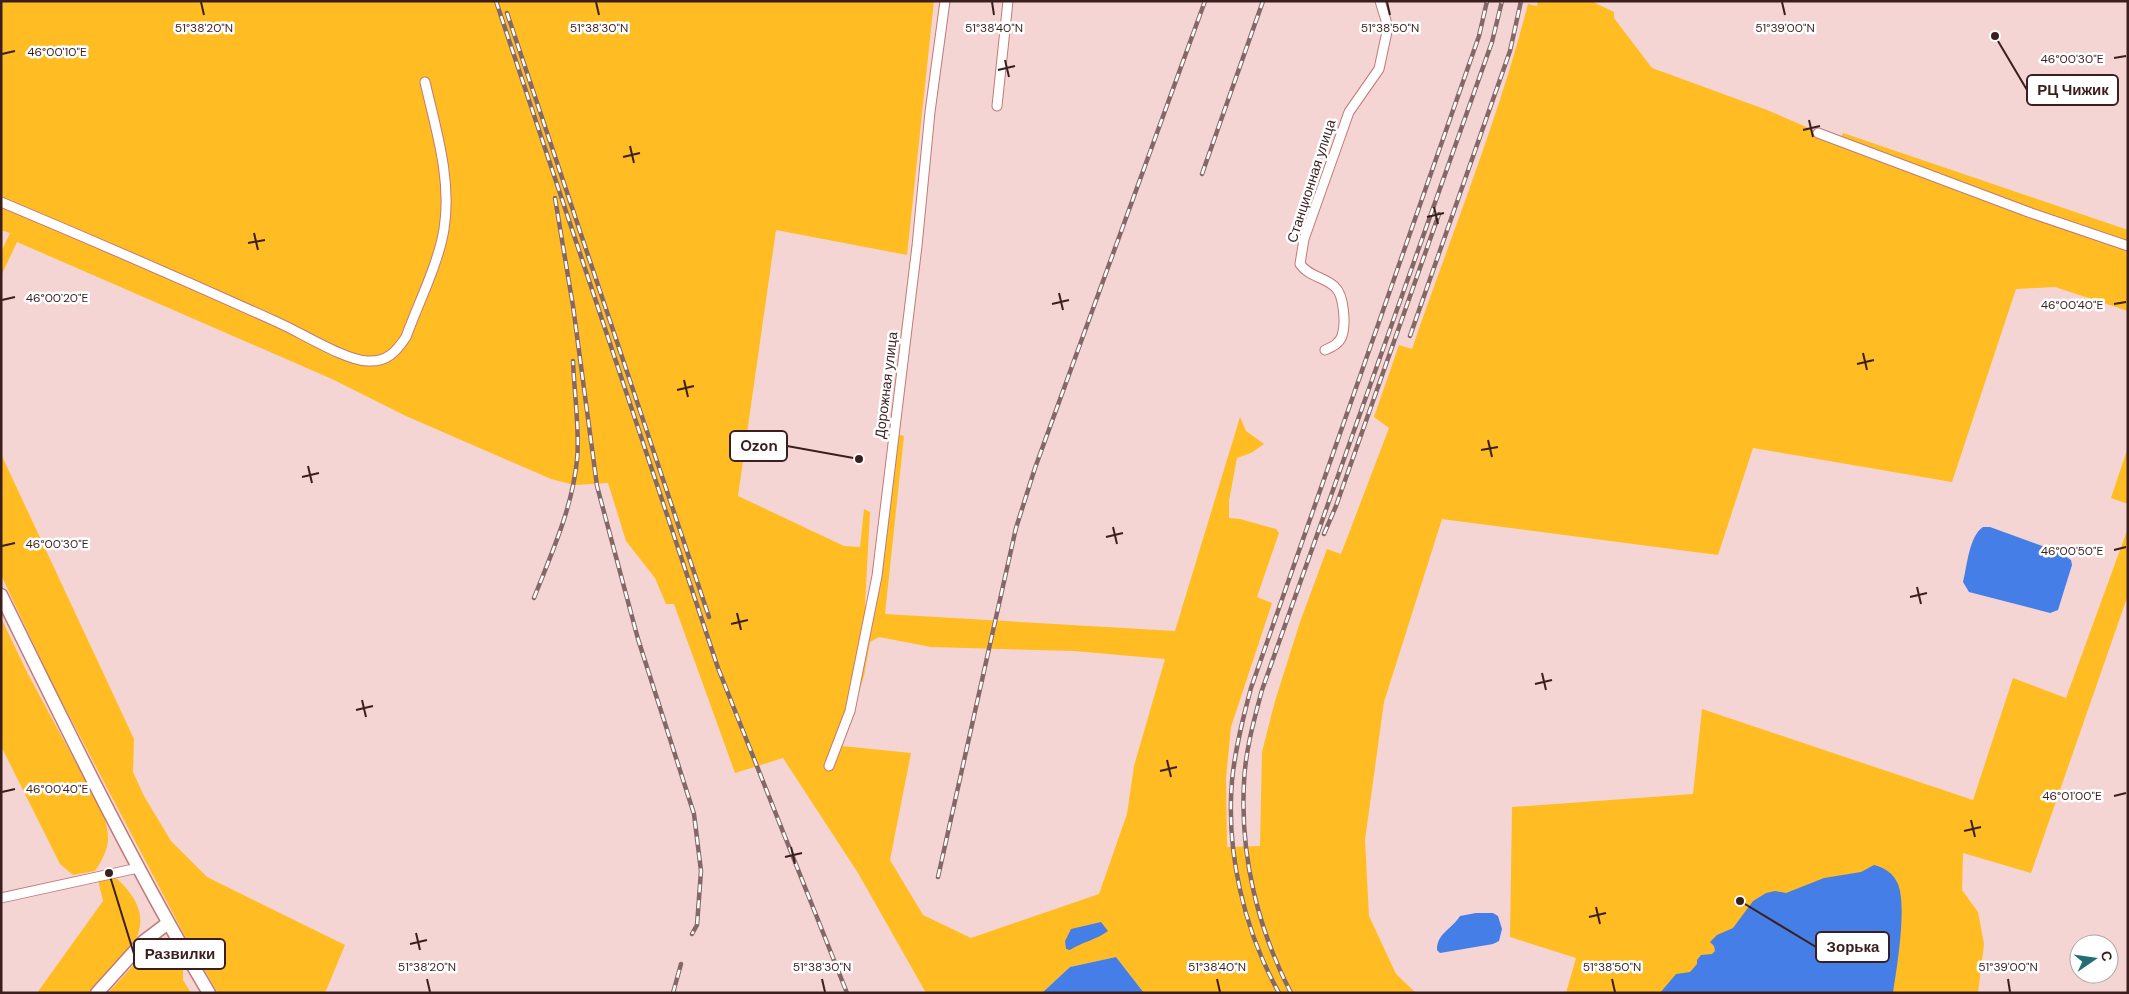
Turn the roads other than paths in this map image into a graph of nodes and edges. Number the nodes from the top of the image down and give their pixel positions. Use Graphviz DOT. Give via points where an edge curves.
graph roads {
  1 [pos="945,1"];
  2 [pos="1008,1"];
  3 [pos="1380,1"];
  4 [pos="425,82"];
  5 [pos="997,106"];
  6 [pos="1818,133"];
  7 [pos="1,202"];
  8 [pos="2128,246"];
  9 [pos="1325,350"];
  10 [pos="1,595"];
  11 [pos="829,766"];
  12 [pos="138,868"];
  13 [pos="1,898"];
  14 [pos="168,923"];
  15 [pos="97,993"];
  16 [pos="209,993"];
  1 -- 11 [label="street, Дорожная улица" via="877,576 850,711"];
  2 -- 5 [label="street"];
  3 -- 9 [label="street, Станционная улица" via="1388,27 1379,69 1349,112 1304,239 1300,264 1305,272 1340,292 1344,322 1342,336 1335,346"];
  4 -- 7 [label="street" via="446,188 444,229 406,337 397,351 384,360 351,358 157,268"];
  6 -- 8 [label="street"];
  10 -- 12 [label="main road"];
  12 -- 13 [label="street"];
  12 -- 14 [label="main road"];
  14 -- 15 [label="main road" via="143,942"];
  14 -- 16 [label="main road"];
}
